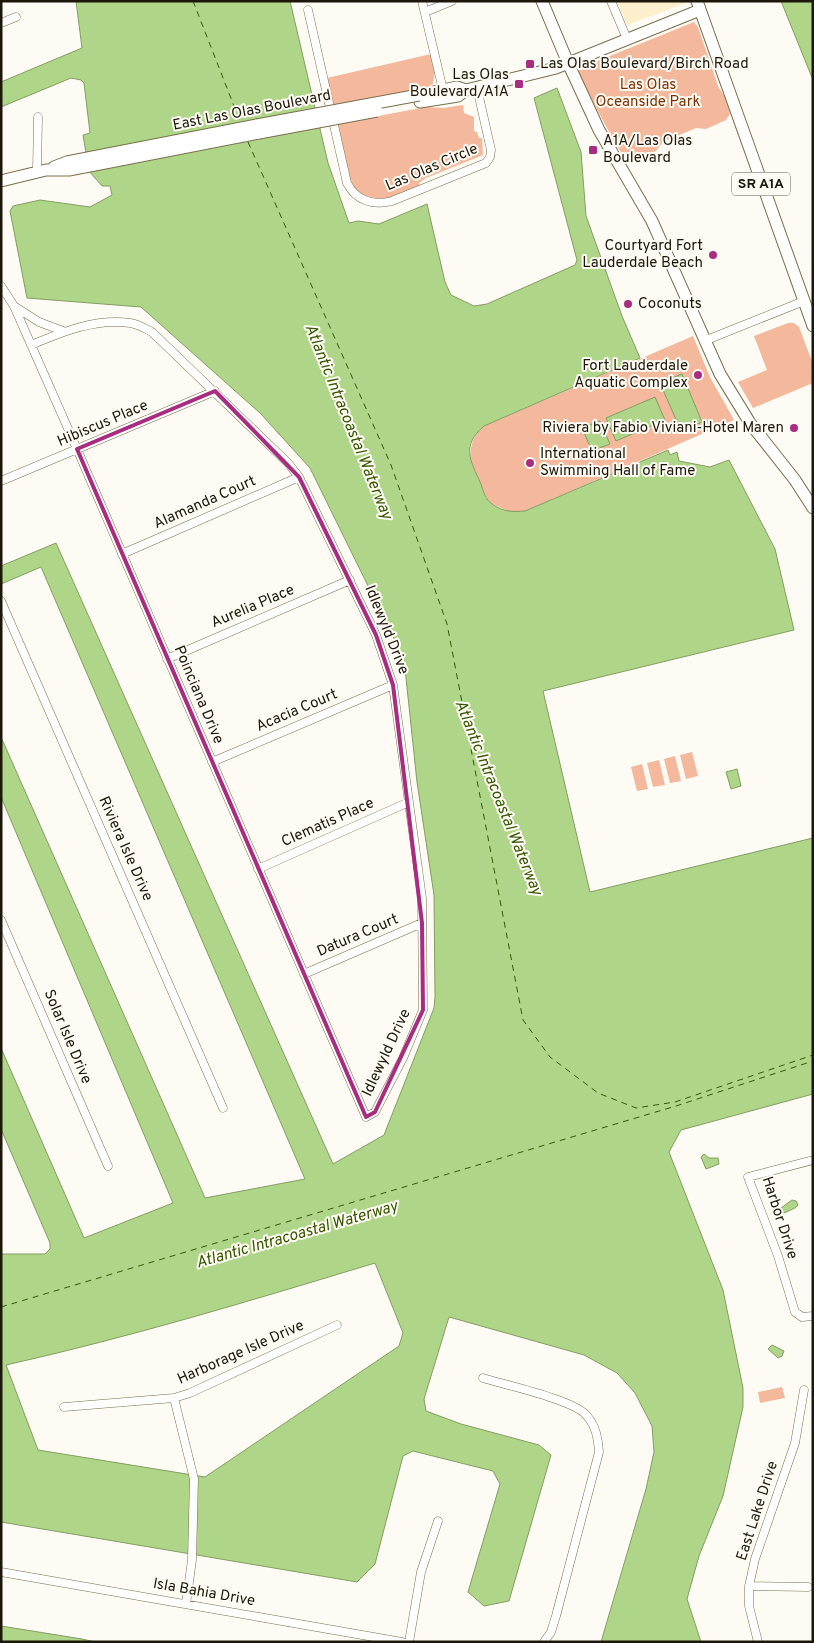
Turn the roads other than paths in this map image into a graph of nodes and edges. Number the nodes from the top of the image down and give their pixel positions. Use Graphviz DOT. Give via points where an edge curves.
graph roads {
  1 [pos="422,1"];
  2 [pos="452,1"];
  3 [pos="542,1"];
  4 [pos="611,1"];
  5 [pos="698,6"];
  6 [pos="308,10"];
  7 [pos="425,12"];
  8 [pos="16,18"];
  9 [pos="1,23"];
  10 [pos="627,39"];
  11 [pos="568,63"];
  12 [pos="477,88"];
  13 [pos="443,90"];
  14 [pos="466,90"];
  15 [pos="420,99"];
  16 [pos="38,117"];
  17 [pos="42,171"];
  18 [pos="1,181"];
  19 [pos="1,286"];
  20 [pos="804,300"];
  21 [pos="14,306"];
  22 [pos="813,326"];
  23 [pos="63,331"];
  24 [pos="704,342"];
  25 [pos="31,345"];
  26 [pos="215,391"];
  27 [pos="77,449"];
  28 [pos="299,477"];
  29 [pos="1,481"];
  30 [pos="813,508"];
  31 [pos="122,554"];
  32 [pos="350,580"];
  33 [pos="1,601"];
  34 [pos="168,659"];
  35 [pos="393,685"];
  36 [pos="212,762"];
  37 [pos="409,802"];
  38 [pos="258,869"];
  39 [pos="1,920"];
  40 [pos="422,923"];
  41 [pos="304,974"];
  42 [pos="223,1108"];
  43 [pos="366,1117"];
  44 [pos="813,1160"];
  45 [pos="108,1166"];
  46 [pos="813,1316"];
  47 [pos="337,1325"];
  48 [pos="483,1378"];
  49 [pos="804,1390"];
  50 [pos="174,1398"];
  51 [pos="64,1407"];
  52 [pos="438,1520"];
  53 [pos="1,1572"];
  54 [pos="749,1586"];
  55 [pos="808,1587"];
  56 [pos="186,1604"];
  57 [pos="402,1642"];
  58 [pos="409,1642"];
  59 [pos="544,1642"];
  60 [pos="758,1642"];
  1 -- 7 [label="street"];
  2 -- 7 [label="street"];
  3 -- 11 [label="main road"];
  4 -- 10 [label="street"];
  5 -- 10 [label="main road, East Las Olas Boulevard"];
  5 -- 20 [label="main road, SR A1A"];
  6 -- 12 [label="street, Las Olas Circle" via="347,182 365,201 392,201 486,163 491,150"];
  7 -- 13 [label="street"];
  8 -- 9 [label="street"];
  10 -- 11 [label="main road, East Las Olas Boulevard"];
  11 -- 12 [label="main road, East Las Olas Boulevard"];
  11 -- 24 [label="main road" via="602,135 646,209"];
  12 -- 14 [label="main road, East Las Olas Boulevard"];
  13 -- 14 [label="main road, East Las Olas Boulevard" via="457,87"];
  13 -- 15 [label="main road, East Las Olas Boulevard"];
  14 -- 15 [label="main road, East Las Olas Boulevard" via="458,96"];
  15 -- 17 [label="main road, East Las Olas Boulevard, bridge"];
  16 -- 17 [label="street"];
  17 -- 18 [label="main road, East Las Olas Boulevard"];
  19 -- 21 [label="street, Poinciana Drive"];
  20 -- 22 [label="main road, SR A1A"];
  20 -- 24 [label="street"];
  21 -- 23 [label="street"];
  21 -- 25 [label="street, Poinciana Drive"];
  23 -- 25 [label="street, Idlewyld Drive"];
  23 -- 26 [label="street, Idlewyld Drive" via="131,323 152,332"];
  24 -- 30 [label="main road" via="736,402"];
  25 -- 27 [label="street, Poinciana Drive"];
  26 -- 27 [label="street, Hibiscus Place"];
  26 -- 28 [label="street, Idlewyld Drive"];
  27 -- 29 [label="street, Hibiscus Place"];
  27 -- 31 [label="street, Poinciana Drive"];
  28 -- 31 [label="street, Alamanda Court"];
  28 -- 32 [label="street, Idlewyld Drive"];
  31 -- 34 [label="street, Poinciana Drive"];
  32 -- 34 [label="street, Aurelia Place"];
  32 -- 35 [label="street, Idlewyld Drive" via="376,635"];
  33 -- 42 [label="street, Riviera Isle Drive"];
  34 -- 36 [label="street, Poinciana Drive"];
  35 -- 36 [label="street, Acacia Court"];
  35 -- 37 [label="street, Idlewyld Drive"];
  36 -- 38 [label="street, Poinciana Drive"];
  37 -- 38 [label="street, Clematis Place"];
  37 -- 40 [label="street, Idlewyld Drive" via="422,898"];
  38 -- 41 [label="street, Poinciana Drive"];
  39 -- 45 [label="street, Solar Isle Drive"];
  40 -- 41 [label="street, Datura Court"];
  40 -- 43 [label="street, Idlewyld Drive" via="423,1010 375,1112"];
  41 -- 43 [label="street, Poinciana Drive"];
  44 -- 46 [label="street, Harbor Drive" via="748,1177 795,1312 802,1317"];
  47 -- 50 [label="street, Harborage Isle Drive"];
  48 -- 59 [label="street" via="573,1405 586,1414 598,1438 600,1452 556,1616"];
  49 -- 54 [label="street, East Lake Drive" via="795,1443 755,1559"];
  50 -- 51 [label="street, Harborage Isle Drive"];
  50 -- 56 [label="street" via="194,1479 192,1560"];
  52 -- 58 [label="street" via="421,1572"];
  53 -- 56 [label="street, Isla Bahia Drive"];
  54 -- 55 [label="street"];
  54 -- 60 [label="street, East Lake Drive" via="749,1606"];
  56 -- 57 [label="street, Isla Bahia Drive"];
}
